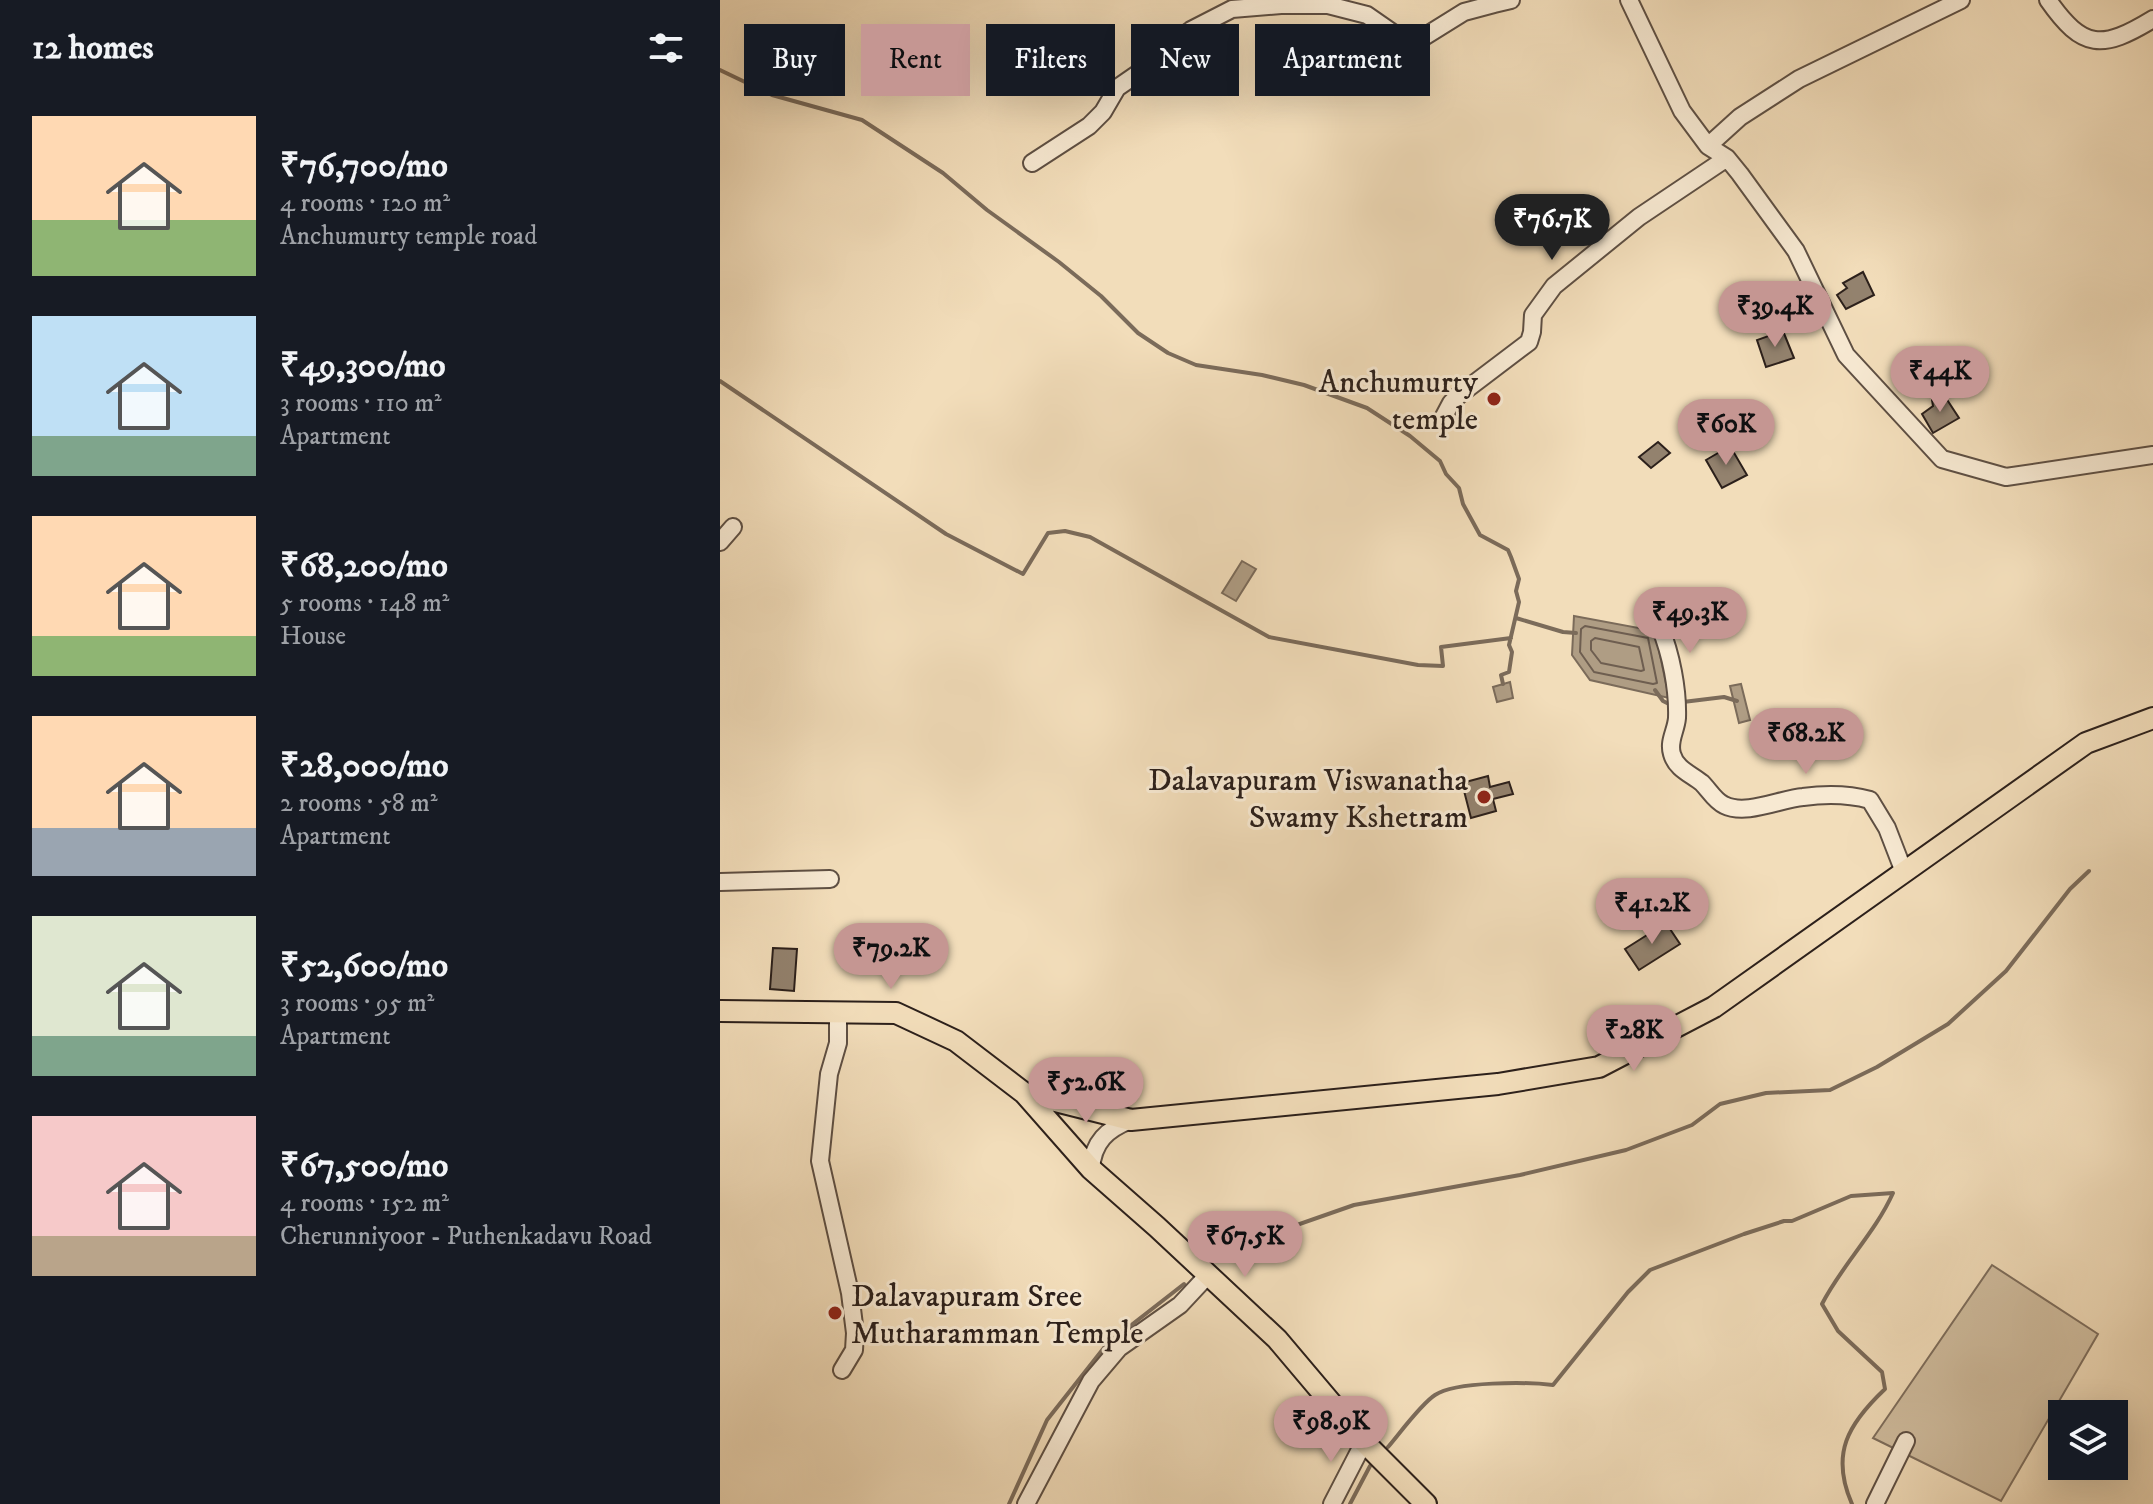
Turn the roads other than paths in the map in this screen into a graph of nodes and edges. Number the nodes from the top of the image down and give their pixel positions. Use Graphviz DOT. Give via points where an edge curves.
graph roads {
  1 [pos="1629,0"];
  2 [pos="1961,0"];
  3 [pos="2048,0"];
  4 [pos="1499,1"];
  5 [pos="2153,19"];
  6 [pos="1708,146"];
  7 [pos="1727,158"];
  8 [pos="1032,163"];
  9 [pos="1442,420"];
  10 [pos="2153,455"];
  11 [pos="733,527"];
  12 [pos="720,542"];
  13 [pos="1660,627"];
  14 [pos="2153,718"];
  15 [pos="1904,872"];
  16 [pos="830,879"];
  17 [pos="720,882"];
  18 [pos="720,1011"];
  19 [pos="838,1013"];
  20 [pos="1024,1093"];
  21 [pos="1131,1120"];
  22 [pos="1091,1169"];
  23 [pos="1208,1275"];
  24 [pos="842,1370"];
  25 [pos="1906,1441"];
  26 [pos="1364,1442"];
  27 [pos="1026,1504"];
  28 [pos="1332,1504"];
  29 [pos="1426,1504"];
  30 [pos="1875,1504"];
  1 -- 6 [label="street" via="1682,111"];
  2 -- 6 [label="street" via="1799,79 1740,117"];
  3 -- 5 [label="street" via="2064,23 2090,42 2114,40"];
  4 -- 8 [label="street" via="1464,12 1419,40 1403,40 1367,15 1328,5 1232,9 1166,48 1117,88 1089,126"];
  6 -- 7 [label="street"];
  7 -- 9 [label="street" via="1639,217 1554,286 1533,315 1529,342 1459,395"];
  7 -- 10 [label="street" via="1796,251 1846,355 1942,459 2006,477"];
  11 -- 12 [label="street"];
  13 -- 15 [label="street" via="1670,656 1677,714 1670,740 1677,766 1722,804 1737,809 1802,797 1847,794 1870,800"];
  14 -- 15 [label="main road" via="2086,743"];
  15 -- 21 [label="main road" via="1714,1007 1599,1067 1498,1084"];
  16 -- 17 [label="street"];
  18 -- 19 [label="main road"];
  19 -- 20 [label="main road" via="896,1013 956,1041"];
  19 -- 24 [label="street" via="820,1161 855,1333 854,1350"];
  20 -- 21 [label="main road"];
  20 -- 22 [label="main road"];
  21 -- 22 [label="street" via="1105,1134 1095,1147"];
  22 -- 23 [label="main road"];
  23 -- 26 [label="main road" via="1277,1339"];
  23 -- 27 [label="street" via="1180,1305 1119,1348 1091,1381"];
  25 -- 30 [label="street"];
  26 -- 28 [label="street"];
  26 -- 29 [label="main road"];
}
